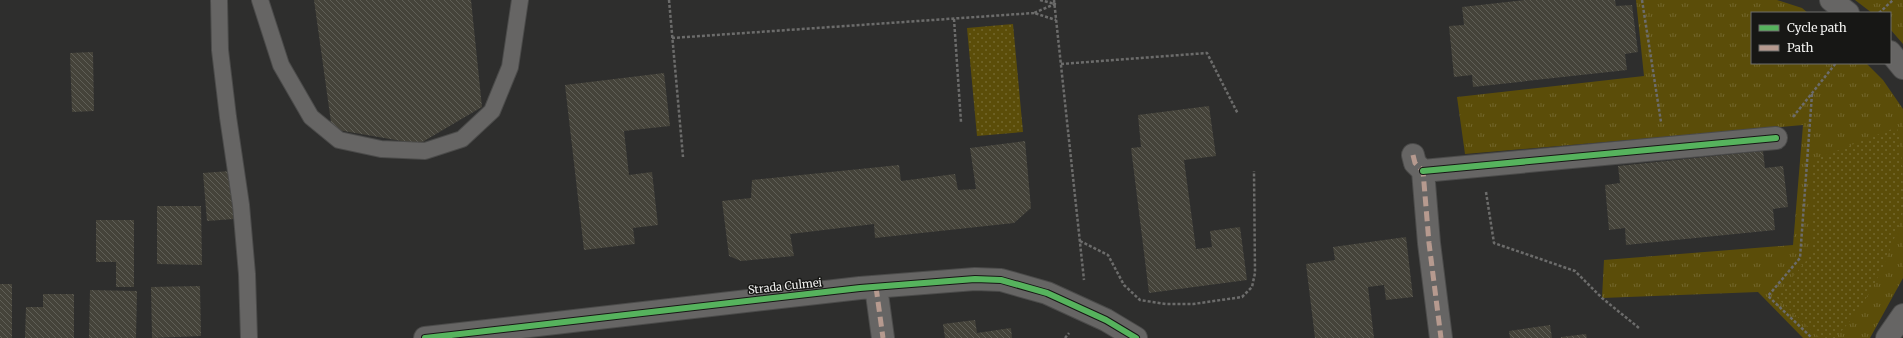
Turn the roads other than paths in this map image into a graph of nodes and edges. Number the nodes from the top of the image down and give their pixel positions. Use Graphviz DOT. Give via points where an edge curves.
graph roads {
  1 [pos="220,0"];
  2 [pos="260,0"];
  3 [pos="520,0"];
  4 [pos="1831,0"];
  5 [pos="1847,12"];
  6 [pos="1891,53"];
  7 [pos="1903,68"];
  8 [pos="1776,138"];
  9 [pos="876,287"];
  10 [pos="1903,315"];
  11 [pos="249,338"];
  12 [pos="425,338"];
  13 [pos="883,338"];
  14 [pos="1136,338"];
  15 [pos="1441,338"];
  16 [pos="1887,338"];
  1 -- 11 [label="lane" via="220,50 241,205"];
  2 -- 3 [label="lane" via="281,65 311,117 339,140 381,149 425,151 462,139 492,111 510,67"];
  4 -- 5 [label="street"];
  6 -- 7 [label="street"];
  8 -- 15 [label="street" via="1481,166 1418,163"];
  9 -- 12 [label="street, Strada Culmei"];
  9 -- 13 [label="street"];
  9 -- 14 [label="street, Strada Culmei" via="975,279 1001,280 1087,310"];
  10 -- 16 [label="street"];
}
